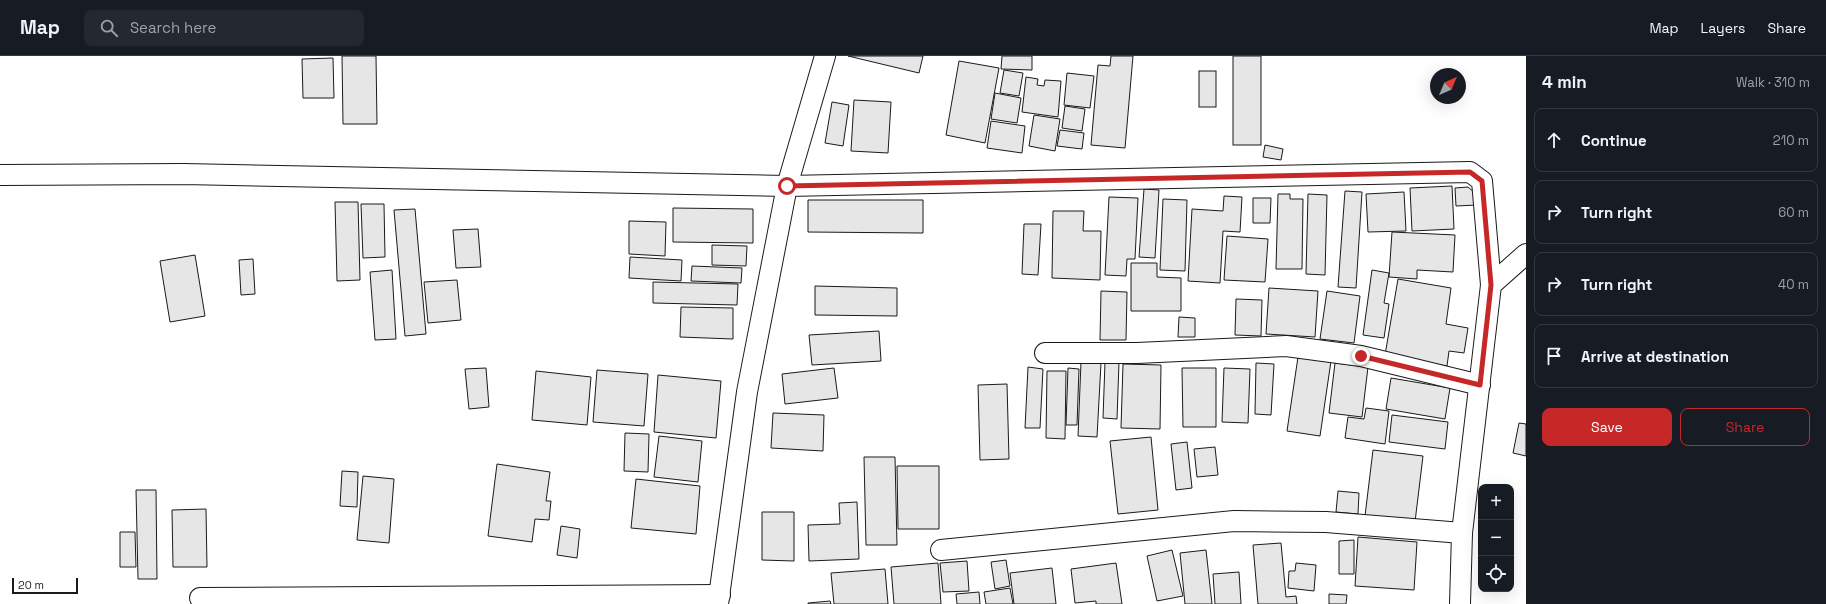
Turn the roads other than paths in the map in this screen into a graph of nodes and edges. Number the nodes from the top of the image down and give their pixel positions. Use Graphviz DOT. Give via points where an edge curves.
graph roads {
  1 [pos="825,56"];
  2 [pos="0,174"];
  3 [pos="787,186"];
  4 [pos="1526,254"];
  5 [pos="1491,285"];
  6 [pos="1046,353"];
  7 [pos="1480,385"];
  8 [pos="1462,533"];
  9 [pos="941,550"];
  10 [pos="200,598"];
  11 [pos="719,599"];
  12 [pos="1460,604"];
  1 -- 3 [label="street"];
  2 -- 3 [label="street" via="192,174"];
  3 -- 5 [label="street" via="1470,172 1482,181"];
  3 -- 11 [label="street" via="747,392"];
  4 -- 5 [label="street"];
  5 -- 7 [label="street"];
  6 -- 7 [label="street" via="1137,353 1286,346 1361,356"];
  7 -- 8 [label="street"];
  8 -- 9 [label="street" via="1326,522 1234,522"];
  8 -- 12 [label="street"];
  10 -- 11 [label="street"];
}
